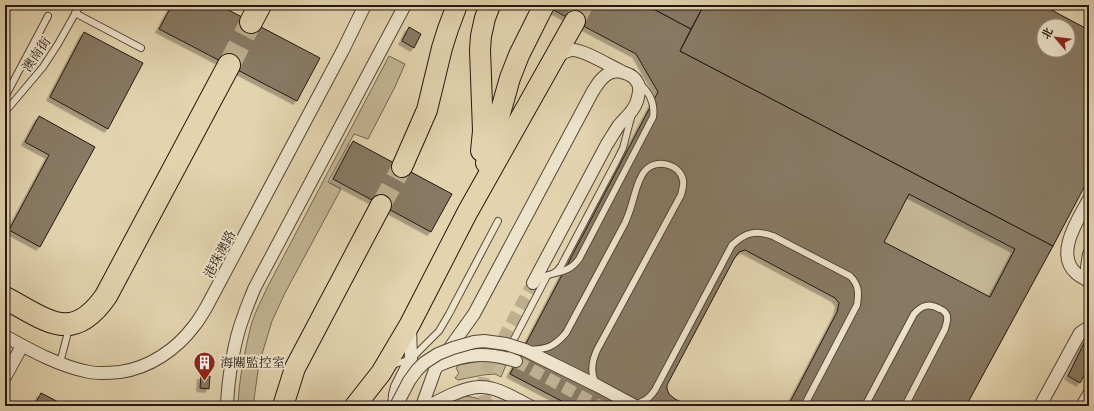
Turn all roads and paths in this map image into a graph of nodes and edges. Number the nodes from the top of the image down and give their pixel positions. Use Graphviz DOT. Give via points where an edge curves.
graph roads {
  1 [pos="80,5"];
  2 [pos="365,5"];
  3 [pos="404,5"];
  4 [pos="457,5"];
  5 [pos="490,5"];
  6 [pos="544,5"];
  7 [pos="75,13"];
  8 [pos="48,16"];
  9 [pos="575,21"];
  10 [pos="141,48"];
  11 [pos="553,59"];
  12 [pos="229,65"];
  13 [pos="621,72"];
  14 [pos="637,81"];
  15 [pos="5,97"];
  16 [pos="634,106"];
  17 [pos="5,112"];
  18 [pos="402,167"];
  19 [pos="1089,199"];
  20 [pos="381,205"];
  21 [pos="467,213"];
  22 [pos="498,221"];
  23 [pos="1089,254"];
  24 [pos="550,275"];
  25 [pos="1089,281"];
  26 [pos="533,283"];
  27 [pos="5,298"];
  28 [pos="410,324"];
  29 [pos="70,325"];
  30 [pos="1089,327"];
  31 [pos="5,336"];
  32 [pos="22,346"];
  33 [pos="525,350"];
  34 [pos="411,359"];
  35 [pos="515,361"];
  36 [pos="60,364"];
  37 [pos="438,366"];
  38 [pos="385,367"];
  39 [pos="5,377"];
  40 [pos="598,386"];
  41 [pos="1089,394"];
  42 [pos="633,405"];
  43 [pos="227,406"];
  44 [pos="283,406"];
  45 [pos="355,406"];
  46 [pos="395,406"];
  47 [pos="422,406"];
  48 [pos="429,406"];
  49 [pos="530,406"];
  50 [pos="804,406"];
  51 [pos="865,406"];
  52 [pos="904,406"];
  53 [pos="1040,406"];
  54 [pos="1082,406"];
  1 -- 7 [label="lane, 澳南街"];
  2 -- 36 [label="street, 港珠澳路" via="207,306 193,327 165,354 127,371 91,372"];
  3 -- 43 [label="street" via="254,289 236,342"];
  4 -- 18 [label="main road" via="442,48 427,110"];
  5 -- 21 [label="main road" via="481,36 480,50 483,131 476,178"];
  6 -- 21 [label="main road" via="510,78 487,161"];
  7 -- 10 [label="lane"];
  7 -- 17 [label="lane, 澳南街" via="43,67"];
  8 -- 15 [label="lane"];
  9 -- 11 [label="main road"];
  11 -- 13 [label="street" via="567,51 581,51"];
  11 -- 21 [label="main road"];
  12 -- 29 [label="highway" via="106,296 90,316"];
  13 -- 14 [label="street"];
  13 -- 37 [label="street" via="611,72 593,91 474,314"];
  14 -- 16 [label="street" via="639,89"];
  14 -- 24 [label="lane" via="648,92 653,105 653,117 579,259 568,269"];
  16 -- 24 [label="lane" via="623,148 561,266"];
  16 -- 26 [label="street" via="607,144"];
  19 -- 25 [label="street" via="1072,232 1067,254 1075,273"];
  20 -- 44 [label="main road" via="295,368"];
  21 -- 28 [label="main road"];
  22 -- 34 [label="lane" via="449,314"];
  23 -- 25 [label="street"];
  24 -- 26 [label="lane"];
  24 -- 35 [label="lane" via="512,343 510,353"];
  27 -- 29 [label="highway" via="50,321"];
  28 -- 34 [label="street"];
  28 -- 38 [label="main road"];
  29 -- 36 [label="lane"];
  30 -- 53 [label="street" via="1080,333"];
  31 -- 32 [label="street, 港珠澳路"];
  32 -- 36 [label="street, 港珠澳路"];
  32 -- 39 [label="street"];
  33 -- 40 [label="street, bridge"];
  33 -- 40 [label="lane, bridge" via="544,349 566,333 625,223 637,185 644,172 654,164 676,168 683,180 681,195 593,359 593,372"];
  33 -- 46 [label="street, bridge" via="484,341 438,354 417,370"];
  34 -- 38 [label="lane"];
  34 -- 46 [label="street" via="397,386"];
  35 -- 37 [label="street" via="492,355 480,355 458,358"];
  37 -- 47 [label="street"];
  38 -- 45 [label="main road"];
  40 -- 42 [label="street, bridge"];
  41 -- 54 [label="street"];
  42 -- 50 [label="lane" via="651,396 732,245 746,234 756,232 773,236 850,276 857,285 857,305"];
  48 -- 49 [label="street" via="455,393 481,387 498,390"];
  51 -- 52 [label="lane, bridge" via="914,314 922,307 932,305 943,311 947,316 947,322"];
}
